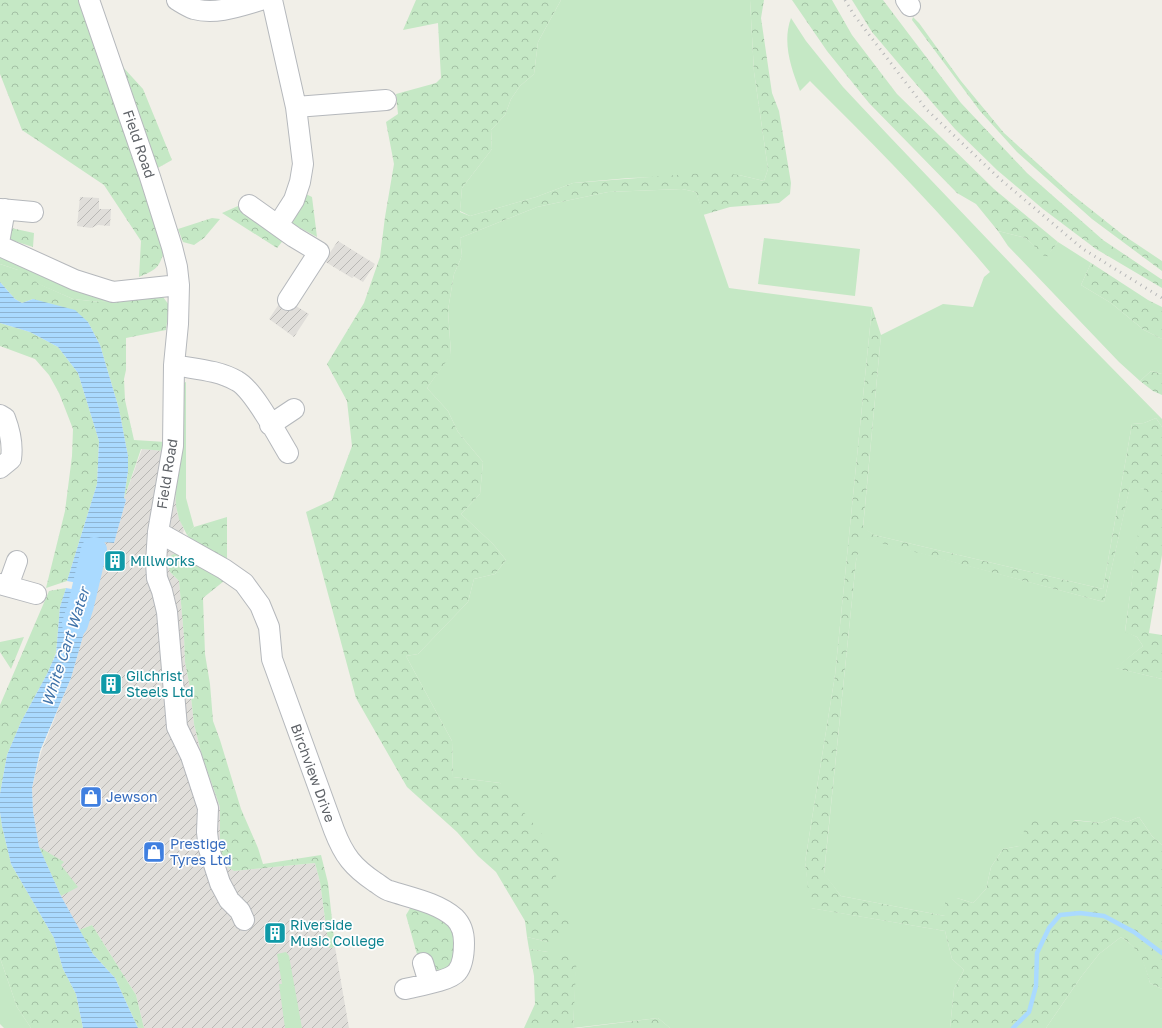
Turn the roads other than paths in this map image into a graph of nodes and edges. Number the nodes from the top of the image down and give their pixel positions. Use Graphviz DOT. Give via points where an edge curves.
graph roads {
  1 [pos="89,0"];
  2 [pos="177,0"];
  3 [pos="262,0"];
  4 [pos="272,0"];
  5 [pos="386,100"];
  6 [pos="296,107"];
  7 [pos="249,205"];
  8 [pos="2,209"];
  9 [pos="33,212"];
  10 [pos="278,225"];
  11 [pos="0,237"];
  12 [pos="0,246"];
  13 [pos="179,285"];
  14 [pos="288,300"];
  15 [pos="174,365"];
  16 [pos="294,409"];
  17 [pos="0,415"];
  18 [pos="270,425"];
  19 [pos="288,453"];
  20 [pos="0,468"];
  21 [pos="158,532"];
  22 [pos="17,561"];
  23 [pos="4,585"];
  24 [pos="36,594"];
  25 [pos="244,920"];
  26 [pos="424,963"];
  27 [pos="429,983"];
  28 [pos="405,989"];
  1 -- 13 [label="street, Field Road" via="150,177 172,247"];
  2 -- 3 [label="street" via="193,8 212,12"];
  4 -- 6 [label="street"];
  5 -- 6 [label="street"];
  6 -- 10 [label="street" via="303,164 294,200"];
  7 -- 10 [label="street"];
  8 -- 9 [label="street"];
  8 -- 11 [label="street"];
  10 -- 14 [label="street" via="319,252"];
  12 -- 13 [label="street" via="76,280 113,292"];
  13 -- 15 [label="street, Field Road"];
  15 -- 18 [label="street" via="215,372 237,381 248,389"];
  15 -- 21 [label="street, Field Road" via="173,446"];
  16 -- 18 [label="street"];
  17 -- 20 [label="street" via="5,418 9,429 12,453 11,459"];
  18 -- 19 [label="street"];
  21 -- 25 [label="street, Field Road" via="157,578 166,612 177,728 191,756 208,808 209,849 220,882 229,900 240,910"];
  21 -- 27 [label="street, Birchview Drive" via="244,583 260,605 269,628 272,659 341,848 350,861 388,891 439,907 456,919 462,927 464,947 457,973 444,980"];
  22 -- 23 [label="street"];
  23 -- 24 [label="street"];
  26 -- 27 [label="street"];
  27 -- 28 [label="street, Birchview Drive"];
}
